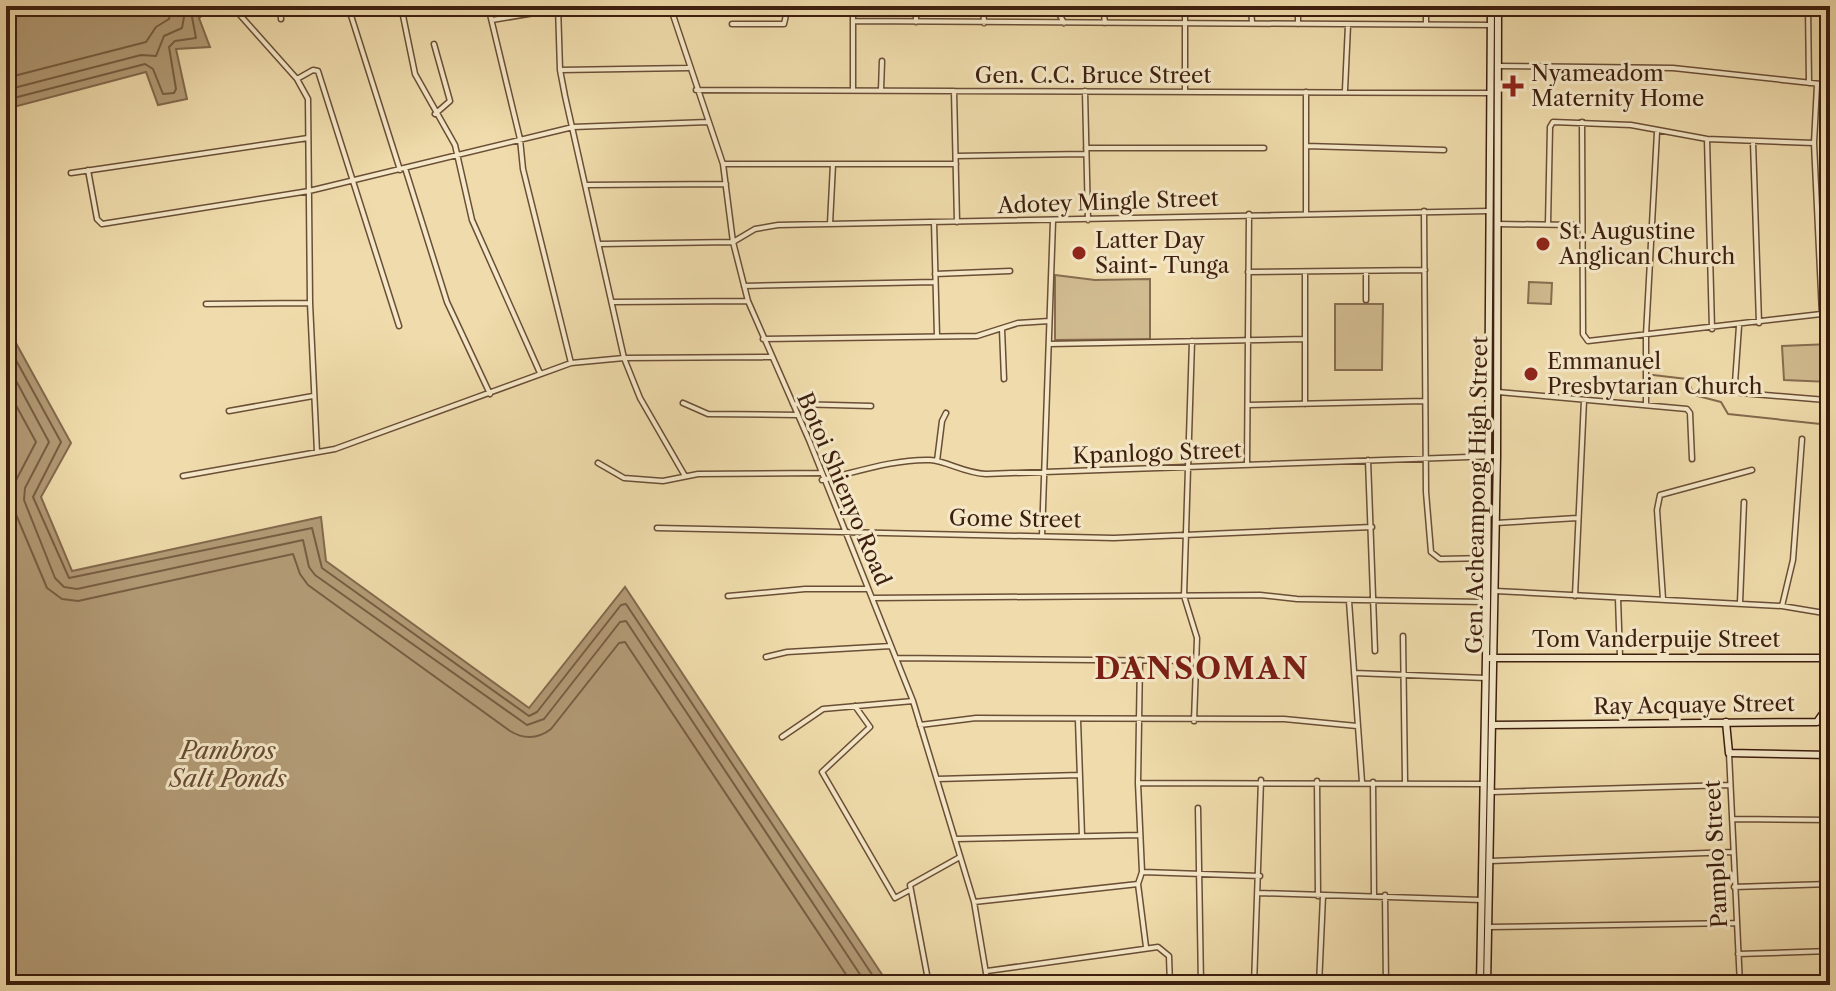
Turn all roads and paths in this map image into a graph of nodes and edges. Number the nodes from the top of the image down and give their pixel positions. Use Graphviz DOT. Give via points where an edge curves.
graph roads {
  1 [pos="232,6"];
  2 [pos="280,6"];
  3 [pos="348,6"];
  4 [pos="401,6"];
  5 [pos="440,6"];
  6 [pos="475,6"];
  7 [pos="488,6"];
  8 [pos="788,6"];
  9 [pos="853,6"];
  10 [pos="916,6"];
  11 [pos="983,6"];
  12 [pos="1055,6"];
  13 [pos="1103,6"];
  14 [pos="1185,6"];
  15 [pos="1251,6"];
  16 [pos="1298,6"];
  17 [pos="1426,6"];
  18 [pos="1491,6"];
  19 [pos="1498,6"];
  20 [pos="1565,6"];
  21 [pos="1574,6"];
  22 [pos="558,8"];
  23 [pos="1808,8"];
  24 [pos="670,9"];
  25 [pos="1748,9"];
  26 [pos="1645,12"];
  27 [pos="281,19"];
  28 [pos="492,20"];
  29 [pos="853,21"];
  30 [pos="916,22"];
  31 [pos="984,23"];
  32 [pos="1064,23"];
  33 [pos="1105,23"];
  34 [pos="1252,23"];
  35 [pos="732,24"];
  36 [pos="1185,24"];
  37 [pos="1298,24"];
  38 [pos="1348,24"];
  39 [pos="1426,25"];
  40 [pos="1491,25"];
  41 [pos="434,44"];
  42 [pos="882,61"];
  43 [pos="1498,66"];
  44 [pos="688,68"];
  45 [pos="560,70"];
  46 [pos="297,79"];
  47 [pos="1809,83"];
  48 [pos="1817,84"];
  49 [pos="1830,85"];
  50 [pos="696,90"];
  51 [pos="853,90"];
  52 [pos="881,90"];
  53 [pos="1185,90"];
  54 [pos="1345,90"];
  55 [pos="954,91"];
  56 [pos="1085,91"];
  57 [pos="1306,91"];
  58 [pos="1490,93"];
  59 [pos="435,114"];
  60 [pos="708,122"];
  61 [pos="1582,122"];
  62 [pos="573,127"];
  63 [pos="1657,132"];
  64 [pos="308,138"];
  65 [pos="520,139"];
  66 [pos="1707,139"];
  67 [pos="1753,142"];
  68 [pos="1814,143"];
  69 [pos="1306,146"];
  70 [pos="1264,148"];
  71 [pos="1444,150"];
  72 [pos="1086,151"];
  73 [pos="458,154"];
  74 [pos="956,156"];
  75 [pos="723,164"];
  76 [pos="833,164"];
  77 [pos="956,164"];
  78 [pos="402,169"];
  79 [pos="88,170"];
  80 [pos="71,173"];
  81 [pos="351,181"];
  82 [pos="726,184"];
  83 [pos="586,185"];
  84 [pos="309,191"];
  85 [pos="1424,210"];
  86 [pos="1489,211"];
  87 [pos="1306,213"];
  88 [pos="1249,214"];
  89 [pos="1088,220"];
  90 [pos="1053,221"];
  91 [pos="934,222"];
  92 [pos="957,222"];
  93 [pos="830,224"];
  94 [pos="1492,224"];
  95 [pos="1548,224"];
  96 [pos="1582,229"];
  97 [pos="733,242"];
  98 [pos="600,244"];
  99 [pos="1425,270"];
  100 [pos="1010,271"];
  101 [pos="1366,271"];
  102 [pos="1248,272"];
  103 [pos="1305,272"];
  104 [pos="935,274"];
  105 [pos="935,282"];
  106 [pos="744,286"];
  107 [pos="1366,300"];
  108 [pos="748,301"];
  109 [pos="613,302"];
  110 [pos="310,303"];
  111 [pos="206,304"];
  112 [pos="1830,313"];
  113 [pos="1822,314"];
  114 [pos="1049,321"];
  115 [pos="1759,323"];
  116 [pos="399,326"];
  117 [pos="1739,326"];
  118 [pos="1002,328"];
  119 [pos="1712,329"];
  120 [pos="1646,335"];
  121 [pos="937,336"];
  122 [pos="763,339"];
  123 [pos="1247,339"];
  124 [pos="1305,339"];
  125 [pos="1192,341"];
  126 [pos="1049,344"];
  127 [pos="770,357"];
  128 [pos="624,358"];
  129 [pos="571,363"];
  130 [pos="540,373"];
  131 [pos="1004,379"];
  132 [pos="1498,392"];
  133 [pos="490,394"];
  134 [pos="313,396"];
  135 [pos="1584,400"];
  136 [pos="1826,400"];
  137 [pos="1424,401"];
  138 [pos="683,403"];
  139 [pos="793,404"];
  140 [pos="1305,404"];
  141 [pos="1248,405"];
  142 [pos="1646,405"];
  143 [pos="871,406"];
  144 [pos="229,411"];
  145 [pos="946,413"];
  146 [pos="798,415"];
  147 [pos="1802,439"];
  148 [pos="317,452"];
  149 [pos="1488,456"];
  150 [pos="1497,456"];
  151 [pos="1425,459"];
  152 [pos="1692,459"];
  153 [pos="1368,460"];
  154 [pos="937,461"];
  155 [pos="598,463"];
  156 [pos="1247,465"];
  157 [pos="1188,467"];
  158 [pos="1752,470"];
  159 [pos="820,473"];
  160 [pos="1044,473"];
  161 [pos="183,476"];
  162 [pos="685,476"];
  163 [pos="822,480"];
  164 [pos="1744,502"];
  165 [pos="1577,518"];
  166 [pos="1495,523"];
  167 [pos="1372,527"];
  168 [pos="657,528"];
  169 [pos="843,533"];
  170 [pos="1042,536"];
  171 [pos="1186,536"];
  172 [pos="1488,558"];
  173 [pos="868,589"];
  174 [pos="1495,591"];
  175 [pos="728,596"];
  176 [pos="1184,596"];
  177 [pos="1575,596"];
  178 [pos="872,598"];
  179 [pos="1618,598"];
  180 [pos="1663,599"];
  181 [pos="1349,600"];
  182 [pos="1376,600"];
  183 [pos="1487,602"];
  184 [pos="1740,603"];
  185 [pos="1782,606"];
  186 [pos="1828,615"];
  187 [pos="1403,636"];
  188 [pos="891,646"];
  189 [pos="1828,647"];
  190 [pos="1375,651"];
  191 [pos="766,657"];
  192 [pos="1620,657"];
  193 [pos="896,658"];
  194 [pos="1490,658"];
  195 [pos="1825,658"];
  196 [pos="1140,660"];
  197 [pos="1196,661"];
  198 [pos="1354,673"];
  199 [pos="1403,675"];
  200 [pos="1486,678"];
  201 [pos="913,701"];
  202 [pos="1828,701"];
  203 [pos="855,706"];
  204 [pos="1078,720"];
  205 [pos="1139,720"];
  206 [pos="1194,721"];
  207 [pos="1726,722"];
  208 [pos="920,725"];
  209 [pos="1492,725"];
  210 [pos="1357,726"];
  211 [pos="782,737"];
  212 [pos="1729,753"];
  213 [pos="1830,755"];
  214 [pos="1080,775"];
  215 [pos="937,779"];
  216 [pos="1261,780"];
  217 [pos="1317,781"];
  218 [pos="1362,782"];
  219 [pos="1373,782"];
  220 [pos="1405,782"];
  221 [pos="1138,783"];
  222 [pos="1484,784"];
  223 [pos="1730,785"];
  224 [pos="1492,792"];
  225 [pos="1198,808"];
  226 [pos="1732,819"];
  227 [pos="1830,820"];
  228 [pos="1139,835"];
  229 [pos="1082,836"];
  230 [pos="955,839"];
  231 [pos="1733,852"];
  232 [pos="960,857"];
  233 [pos="1490,861"];
  234 [pos="1201,871"];
  235 [pos="1142,872"];
  236 [pos="1260,876"];
  237 [pos="1138,884"];
  238 [pos="1830,884"];
  239 [pos="1734,887"];
  240 [pos="908,891"];
  241 [pos="1259,893"];
  242 [pos="1374,895"];
  243 [pos="1385,895"];
  244 [pos="1321,896"];
  245 [pos="1482,900"];
  246 [pos="974,902"];
  247 [pos="1736,923"];
  248 [pos="1489,927"];
  249 [pos="1146,947"];
  250 [pos="1830,951"];
  251 [pos="1738,954"];
  252 [pos="987,971"];
  253 [pos="929,985"];
  254 [pos="988,985"];
  255 [pos="1170,985"];
  256 [pos="1201,985"];
  257 [pos="1254,985"];
  258 [pos="1319,985"];
  259 [pos="1386,985"];
  260 [pos="1480,985"];
  261 [pos="1487,985"];
  262 [pos="1740,985"];
  1 -- 46 [label="street"];
  2 -- 27 [label="street"];
  3 -- 78 [label="street"];
  4 -- 59 [label="street" via="415,74"];
  5 -- 6 [label="street" via="442,13"];
  7 -- 28 [label="street"];
  8 -- 35 [label="street" via="784,24"];
  9 -- 29 [label="street"];
  10 -- 30 [label="street"];
  11 -- 31 [label="street"];
  12 -- 32 [label="street"];
  13 -- 33 [label="street"];
  14 -- 36 [label="street"];
  15 -- 34 [label="street"];
  16 -- 37 [label="street"];
  17 -- 39 [label="street"];
  18 -- 40 [label="main road, Gen. Acheampong High Street"];
  19 -- 43 [label="main road, Gen. Acheampong High Street"];
  20 -- 21 [label="street"];
  22 -- 24 [label="street"];
  22 -- 28 [label="street"];
  22 -- 45 [label="street"];
  23 -- 25 [label="street"];
  23 -- 47 [label="street"];
  24 -- 44 [label="street, Botoi Shienyo Road"];
  25 -- 26 [label="street"];
  28 -- 65 [label="street"];
  29 -- 30 [label="street"];
  29 -- 51 [label="street"];
  30 -- 31 [label="street"];
  31 -- 32 [label="street"];
  32 -- 33 [label="street"];
  33 -- 36 [label="street"];
  34 -- 36 [label="street"];
  34 -- 37 [label="street"];
  36 -- 53 [label="street"];
  37 -- 38 [label="street"];
  38 -- 39 [label="street"];
  38 -- 54 [label="street"];
  39 -- 40 [label="street"];
  40 -- 58 [label="main road, Gen. Acheampong High Street"];
  41 -- 59 [label="street" via="450,101"];
  42 -- 52 [label="street"];
  43 -- 47 [label="street" via="1673,68"];
  43 -- 94 [label="main road, Gen. Acheampong High Street"];
  44 -- 45 [label="street"];
  44 -- 50 [label="street, Botoi Shienyo Road"];
  45 -- 62 [label="street"];
  46 -- 64 [label="street" via="308,99"];
  46 -- 81 [label="street" via="318,71"];
  47 -- 48 [label="street"];
  48 -- 49 [label="street"];
  48 -- 68 [label="street"];
  50 -- 51 [label="street, Gen. C.C. Bruce Street"];
  50 -- 60 [label="street, Botoi Shienyo Road"];
  51 -- 52 [label="street, Gen. C.C. Bruce Street"];
  52 -- 55 [label="street, Gen. C.C. Bruce Street"];
  53 -- 56 [label="street, Gen. C.C. Bruce Street"];
  53 -- 57 [label="street, Gen. C.C. Bruce Street"];
  54 -- 57 [label="street, Gen. C.C. Bruce Street"];
  54 -- 58 [label="street, Gen. C.C. Bruce Street"];
  55 -- 56 [label="street, Gen. C.C. Bruce Street"];
  55 -- 74 [label="street"];
  56 -- 72 [label="street"];
  57 -- 69 [label="street"];
  58 -- 86 [label="main road, Gen. Acheampong High Street"];
  59 -- 73 [label="street"];
  60 -- 62 [label="street"];
  60 -- 75 [label="street, Botoi Shienyo Road"];
  61 -- 63 [label="street"];
  61 -- 95 [label="street" via="1550,124"];
  61 -- 96 [label="street"];
  62 -- 65 [label="street"];
  62 -- 83 [label="street"];
  63 -- 66 [label="street"];
  63 -- 120 [label="street"];
  64 -- 79 [label="street"];
  64 -- 84 [label="street"];
  65 -- 73 [label="street"];
  65 -- 129 [label="street"];
  66 -- 67 [label="street"];
  66 -- 119 [label="street"];
  67 -- 68 [label="street"];
  67 -- 115 [label="street"];
  68 -- 113 [label="street"];
  69 -- 71 [label="street"];
  69 -- 87 [label="street"];
  70 -- 72 [label="street"];
  72 -- 74 [label="street"];
  72 -- 89 [label="street"];
  73 -- 78 [label="street"];
  73 -- 130 [label="street" via="472,220"];
  74 -- 77 [label="street"];
  75 -- 76 [label="street"];
  75 -- 82 [label="street, Botoi Shienyo Road"];
  76 -- 77 [label="street"];
  76 -- 93 [label="street"];
  77 -- 92 [label="street"];
  78 -- 81 [label="street"];
  78 -- 133 [label="street" via="447,302"];
  79 -- 80 [label="street"];
  79 -- 84 [label="street" via="102,224"];
  81 -- 84 [label="street"];
  81 -- 116 [label="street"];
  82 -- 83 [label="street"];
  82 -- 97 [label="street, Botoi Shienyo Road"];
  83 -- 98 [label="street"];
  84 -- 110 [label="street"];
  85 -- 86 [label="street, Adotey Mingle Street"];
  85 -- 87 [label="street, Adotey Mingle Street"];
  85 -- 99 [label="street"];
  86 -- 94 [label="main road, Gen. Acheampong High Street"];
  87 -- 88 [label="street, Adotey Mingle Street"];
  88 -- 89 [label="street, Adotey Mingle Street"];
  88 -- 102 [label="street"];
  89 -- 90 [label="street, Adotey Mingle Street"];
  90 -- 92 [label="street, Adotey Mingle Street"];
  90 -- 114 [label="street"];
  91 -- 92 [label="street, Adotey Mingle Street"];
  91 -- 93 [label="street, Adotey Mingle Street"];
  91 -- 104 [label="street"];
  93 -- 97 [label="street, Adotey Mingle Street" via="764,227"];
  94 -- 95 [label="street"];
  94 -- 132 [label="main road, Gen. Acheampong High Street"];
  94 -- 149 [label="main road, Gen. Acheampong High Street"];
  95 -- 96 [label="street"];
  96 -- 120 [label="street" via="1583,334 1588,341"];
  97 -- 98 [label="street"];
  97 -- 106 [label="street, Botoi Shienyo Road"];
  98 -- 109 [label="street"];
  99 -- 101 [label="street"];
  99 -- 137 [label="street"];
  100 -- 104 [label="street"];
  101 -- 103 [label="street"];
  101 -- 107 [label="street"];
  102 -- 103 [label="street"];
  102 -- 123 [label="street"];
  103 -- 124 [label="street"];
  104 -- 105 [label="street"];
  105 -- 106 [label="street"];
  105 -- 121 [label="street"];
  106 -- 108 [label="street, Botoi Shienyo Road"];
  108 -- 109 [label="street"];
  108 -- 122 [label="street, Botoi Shienyo Road"];
  109 -- 128 [label="street"];
  110 -- 111 [label="street"];
  110 -- 134 [label="street"];
  112 -- 113 [label="street"];
  113 -- 115 [label="street"];
  114 -- 118 [label="street"];
  114 -- 126 [label="street"];
  115 -- 117 [label="street"];
  117 -- 119 [label="street"];
  117 -- 136 [label="street" via="1735,383 1741,393"];
  118 -- 121 [label="street" via="981,336"];
  118 -- 131 [label="street"];
  119 -- 120 [label="street"];
  120 -- 142 [label="street"];
  121 -- 122 [label="street"];
  122 -- 127 [label="street, Botoi Shienyo Road"];
  123 -- 124 [label="street"];
  123 -- 125 [label="street"];
  123 -- 141 [label="street"];
  124 -- 140 [label="street"];
  125 -- 126 [label="street"];
  125 -- 157 [label="street"];
  126 -- 160 [label="street"];
  127 -- 128 [label="street"];
  127 -- 139 [label="street, Botoi Shienyo Road"];
  128 -- 129 [label="street"];
  128 -- 162 [label="street" via="640,398"];
  129 -- 130 [label="street"];
  130 -- 133 [label="street"];
  132 -- 135 [label="street"];
  132 -- 150 [label="main road, Gen. Acheampong High Street"];
  133 -- 148 [label="street"];
  134 -- 144 [label="street"];
  134 -- 148 [label="street"];
  135 -- 142 [label="street"];
  135 -- 165 [label="street"];
  137 -- 140 [label="street"];
  137 -- 151 [label="street"];
  138 -- 146 [label="street" via="708,414"];
  139 -- 143 [label="street"];
  139 -- 146 [label="street, Botoi Shienyo Road"];
  140 -- 141 [label="street"];
  141 -- 156 [label="street"];
  142 -- 152 [label="street" via="1689,410"];
  145 -- 154 [label="street"];
  146 -- 159 [label="street, Botoi Shienyo Road"];
  147 -- 185 [label="street" via="1793,560"];
  148 -- 161 [label="street"];
  149 -- 150 [label="street, Kpanlogo Street"];
  149 -- 151 [label="street, Kpanlogo Street"];
  149 -- 172 [label="main road, Gen. Acheampong High Street"];
  150 -- 166 [label="main road, Gen. Acheampong High Street"];
  151 -- 153 [label="street, Kpanlogo Street"];
  151 -- 172 [label="street" via="1432,555"];
  153 -- 156 [label="street, Kpanlogo Street"];
  153 -- 167 [label="street"];
  154 -- 160 [label="street, Kpanlogo Street" via="968,473"];
  154 -- 163 [label="street, Kpanlogo Street" via="888,465"];
  155 -- 162 [label="street" via="624,478 663,481"];
  156 -- 157 [label="street, Kpanlogo Street"];
  157 -- 160 [label="street, Kpanlogo Street"];
  157 -- 171 [label="street"];
  158 -- 180 [label="street" via="1660,495"];
  159 -- 162 [label="street"];
  159 -- 163 [label="street, Botoi Shienyo Road"];
  160 -- 170 [label="street"];
  163 -- 169 [label="street, Botoi Shienyo Road"];
  164 -- 184 [label="street"];
  165 -- 166 [label="street"];
  165 -- 177 [label="street"];
  166 -- 174 [label="main road, Gen. Acheampong High Street"];
  167 -- 171 [label="street, Gome Street"];
  167 -- 182 [label="street"];
  168 -- 169 [label="street, Gome Street"];
  169 -- 170 [label="street, Gome Street"];
  169 -- 173 [label="street, Botoi Shienyo Road"];
  170 -- 171 [label="street, Gome Street"];
  171 -- 176 [label="street"];
  172 -- 183 [label="main road, Gen. Acheampong High Street"];
  173 -- 175 [label="street"];
  173 -- 178 [label="street, Botoi Shienyo Road"];
  174 -- 177 [label="street"];
  174 -- 194 [label="main road, Gen. Acheampong High Street"];
  176 -- 178 [label="street"];
  176 -- 181 [label="street"];
  176 -- 197 [label="street" via="1194,624"];
  177 -- 179 [label="street"];
  178 -- 188 [label="street, Botoi Shienyo Road"];
  179 -- 180 [label="street"];
  179 -- 192 [label="street"];
  180 -- 184 [label="street"];
  181 -- 182 [label="street"];
  181 -- 198 [label="street"];
  182 -- 183 [label="street"];
  182 -- 190 [label="street"];
  183 -- 194 [label="main road, Gen. Acheampong High Street"];
  184 -- 185 [label="street"];
  185 -- 186 [label="street"];
  186 -- 189 [label="street, Ray Acquaye Street"];
  187 -- 199 [label="street"];
  188 -- 191 [label="street"];
  188 -- 193 [label="street, Botoi Shienyo Road"];
  189 -- 195 [label="street, Ray Acquaye Street"];
  192 -- 194 [label="main road, Tom Vanderpuije Street"];
  192 -- 195 [label="main road, Tom Vanderpuije Street"];
  193 -- 196 [label="street"];
  193 -- 201 [label="street, Botoi Shienyo Road"];
  194 -- 200 [label="main road, Gen. Acheampong High Street"];
  194 -- 209 [label="main road, Gen. Acheampong High Street"];
  195 -- 202 [label="main road, Ray Acquaye Street"];
  196 -- 197 [label="street"];
  196 -- 205 [label="street"];
  197 -- 206 [label="street"];
  198 -- 199 [label="street"];
  198 -- 210 [label="street"];
  199 -- 200 [label="street"];
  199 -- 220 [label="street"];
  200 -- 222 [label="main road, Gen. Acheampong High Street"];
  201 -- 203 [label="street"];
  201 -- 208 [label="street, Botoi Shienyo Road"];
  202 -- 207 [label="main road, Ray Acquaye Street" via="1817,722"];
  203 -- 211 [label="street" via="823,709"];
  203 -- 240 [label="street" via="870,727 822,772 895,898"];
  204 -- 205 [label="street"];
  204 -- 208 [label="street" via="976,718"];
  204 -- 214 [label="street"];
  205 -- 206 [label="street"];
  205 -- 221 [label="street"];
  206 -- 210 [label="street" via="1284,719"];
  207 -- 209 [label="main road, Ray Acquaye Street"];
  207 -- 212 [label="main road, Pamplo Street"];
  208 -- 215 [label="street, Botoi Shienyo Road"];
  209 -- 224 [label="main road, Gen. Acheampong High Street"];
  210 -- 218 [label="street"];
  212 -- 213 [label="main road"];
  212 -- 223 [label="street, Pamplo Street"];
  214 -- 215 [label="street"];
  214 -- 229 [label="street"];
  215 -- 230 [label="street, Botoi Shienyo Road"];
  216 -- 217 [label="street"];
  216 -- 221 [label="street"];
  216 -- 236 [label="street"];
  217 -- 218 [label="street"];
  217 -- 244 [label="street"];
  218 -- 219 [label="street"];
  219 -- 220 [label="street"];
  219 -- 242 [label="street"];
  220 -- 222 [label="street"];
  221 -- 228 [label="street"];
  222 -- 245 [label="main road, Gen. Acheampong High Street"];
  223 -- 224 [label="street"];
  223 -- 226 [label="street, Pamplo Street"];
  224 -- 233 [label="main road, Gen. Acheampong High Street"];
  225 -- 234 [label="street"];
  226 -- 227 [label="street"];
  226 -- 231 [label="street, Pamplo Street"];
  228 -- 229 [label="street"];
  228 -- 235 [label="street"];
  229 -- 230 [label="street"];
  230 -- 232 [label="street, Botoi Shienyo Road"];
  231 -- 233 [label="street"];
  231 -- 239 [label="street, Pamplo Street"];
  232 -- 240 [label="street"];
  232 -- 246 [label="street, Botoi Shienyo Road"];
  233 -- 248 [label="main road, Gen. Acheampong High Street"];
  234 -- 235 [label="street"];
  234 -- 236 [label="street"];
  234 -- 256 [label="street"];
  235 -- 237 [label="street"];
  236 -- 241 [label="street"];
  237 -- 246 [label="street"];
  237 -- 249 [label="street"];
  238 -- 239 [label="street"];
  239 -- 247 [label="street, Pamplo Street"];
  240 -- 253 [label="street"];
  241 -- 244 [label="street"];
  241 -- 257 [label="street"];
  242 -- 243 [label="street"];
  242 -- 244 [label="street"];
  243 -- 245 [label="street"];
  243 -- 259 [label="street"];
  244 -- 258 [label="street"];
  245 -- 260 [label="main road, Gen. Acheampong High Street"];
  246 -- 252 [label="street, Botoi Shienyo Road"];
  247 -- 248 [label="street"];
  247 -- 251 [label="street, Pamplo Street"];
  248 -- 261 [label="main road, Gen. Acheampong High Street"];
  249 -- 252 [label="street"];
  249 -- 255 [label="street" via="1162,948 1169,956"];
  250 -- 251 [label="street"];
  251 -- 262 [label="street, Pamplo Street"];
  252 -- 254 [label="street, Botoi Shienyo Road"];
}
